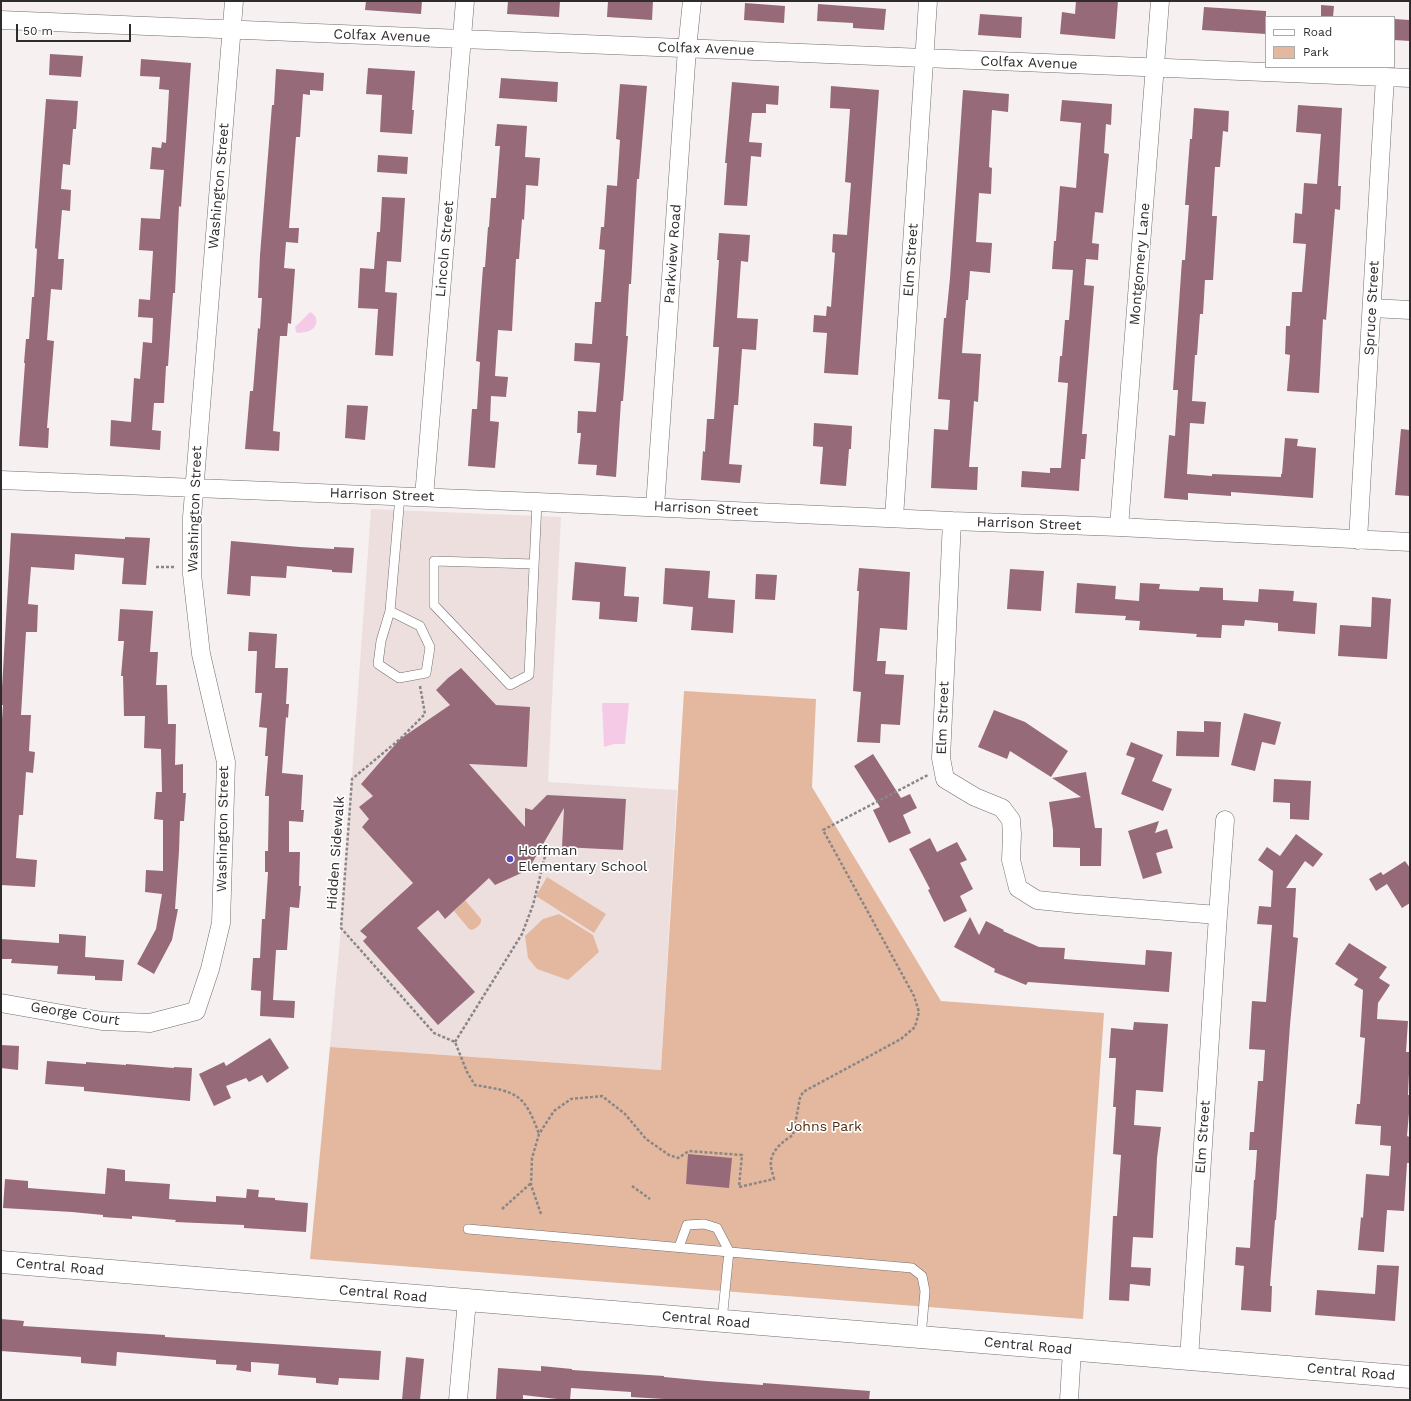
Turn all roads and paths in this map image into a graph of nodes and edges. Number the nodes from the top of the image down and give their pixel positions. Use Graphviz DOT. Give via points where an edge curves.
graph roads {
  1 [pos="234,1"];
  2 [pos="465,1"];
  3 [pos="692,1"];
  4 [pos="928,1"];
  5 [pos="1160,1"];
  6 [pos="1,20"];
  7 [pos="231,30"];
  8 [pos="462,39"];
  9 [pos="687,48"];
  10 [pos="924,58"];
  11 [pos="1156,68"];
  12 [pos="1385,77"];
  13 [pos="1410,78"];
  14 [pos="1372,308"];
  15 [pos="1410,310"];
  16 [pos="1,480"];
  17 [pos="194,488"];
  18 [pos="400,496"];
  19 [pos="424,497"];
  20 [pos="537,502"];
  21 [pos="655,507"];
  22 [pos="894,518"];
  23 [pos="952,521"];
  24 [pos="1119,527"];
  25 [pos="1358,540"];
  26 [pos="1410,542"];
  27 [pos="534,564"];
  28 [pos="390,611"];
  29 [pos="420,686"];
  30 [pos="942,767"];
  31 [pos="1225,820"];
  32 [pos="547,848"];
  33 [pos="1218,915"];
  34 [pos="1,1003"];
  35 [pos="196,1011"];
  36 [pos="455,1042"];
  37 [pos="539,1134"];
  38 [pos="531,1182"];
  39 [pos="632,1186"];
  40 [pos="650,1199"];
  41 [pos="502,1209"];
  42 [pos="541,1214"];
  43 [pos="468,1229"];
  44 [pos="679,1247"];
  45 [pos="729,1251"];
  46 [pos="1,1262"];
  47 [pos="467,1300"];
  48 [pos="722,1321"];
  49 [pos="921,1338"];
  50 [pos="1072,1350"];
  51 [pos="1189,1359"];
  52 [pos="1410,1377"];
  53 [pos="458,1400"];
  54 [pos="1069,1400"];
  1 -- 7 [label="street, Washington Street"];
  2 -- 8 [label="street, Lincoln Street"];
  3 -- 9 [label="street, Parkview Road"];
  4 -- 10 [label="street, Elm Street"];
  5 -- 11 [label="street, Montgomery Lane"];
  6 -- 7 [label="street, Colfax Avenue"];
  7 -- 8 [label="street, Colfax Avenue"];
  7 -- 17 [label="street, Washington Street"];
  8 -- 9 [label="street, Colfax Avenue"];
  8 -- 19 [label="street, Lincoln Street"];
  9 -- 10 [label="street, Colfax Avenue"];
  9 -- 21 [label="street, Parkview Road"];
  10 -- 11 [label="street, Colfax Avenue"];
  10 -- 22 [label="street, Elm Street"];
  11 -- 12 [label="street, Colfax Avenue"];
  11 -- 24 [label="street, Montgomery Lane"];
  12 -- 13 [label="street, Colfax Avenue"];
  12 -- 14 [label="street, Spruce Street"];
  14 -- 15 [label="street"];
  14 -- 25 [label="street, Spruce Street"];
  16 -- 17 [label="street, Harrison Street"];
  17 -- 18 [label="street, Harrison Street"];
  17 -- 35 [label="street, Washington Street" via="192,574 201,654 226,762 221,922 210,969"];
  18 -- 19 [label="street, Harrison Street"];
  18 -- 28 [label="lane"];
  19 -- 20 [label="street, Harrison Street"];
  20 -- 21 [label="street, Harrison Street"];
  20 -- 27 [label="lane"];
  21 -- 22 [label="street, Harrison Street"];
  22 -- 23 [label="street, Harrison Street"];
  23 -- 24 [label="street, Harrison Street"];
  23 -- 30 [label="street, Elm Street"];
  24 -- 25 [label="street, Harrison Street"];
  25 -- 26 [label="street, Harrison Street"];
  27 -- 27 [label="lane" via="434,561 434,605 510,686 529,675"];
  28 -- 28 [label="lane" via="381,641 378,664 399,678 426,673 430,647 420,626"];
  29 -- 36 [label="path, Hidden Sidewalk" via="425,714 400,739 352,779 340,928 434,1033"];
  30 -- 33 [label="street, Elm Street" via="945,779 975,797 1002,808 1011,820 1011,860 1018,888 1037,900"];
  30 -- 37 [label="path" via="823,830 914,996 920,1012 915,1028 902,1039 803,1092 793,1134 773,1153 770,1165 774,1179 739,1187 742,1156 689,1151 678,1158 669,1155 646,1139 625,1114 602,1096 570,1099 554,1111"];
  31 -- 33 [label="street, Elm Street"];
  32 -- 36 [label="path" via="534,905 522,934"];
  33 -- 51 [label="street, Elm Street"];
  34 -- 35 [label="street, George Court" via="102,1021 150,1023"];
  36 -- 37 [label="path" via="467,1072 476,1084 506,1090 520,1098 531,1113"];
  37 -- 38 [label="path" via="532,1158"];
  38 -- 41 [label="path"];
  38 -- 42 [label="path"];
  39 -- 40 [label="path"];
  43 -- 44 [label="lane"];
  44 -- 45 [label="lane"];
  44 -- 45 [label="lane" via="687,1225 704,1224 717,1228"];
  45 -- 48 [label="lane"];
  45 -- 49 [label="lane" via="912,1268 922,1276 925,1291"];
  46 -- 47 [label="main road, Central Road"];
  47 -- 48 [label="main road, Central Road"];
  47 -- 53 [label="street"];
  48 -- 49 [label="main road, Central Road"];
  49 -- 50 [label="main road, Central Road"];
  50 -- 51 [label="main road, Central Road"];
  50 -- 54 [label="street"];
  51 -- 52 [label="main road, Central Road"];
}
